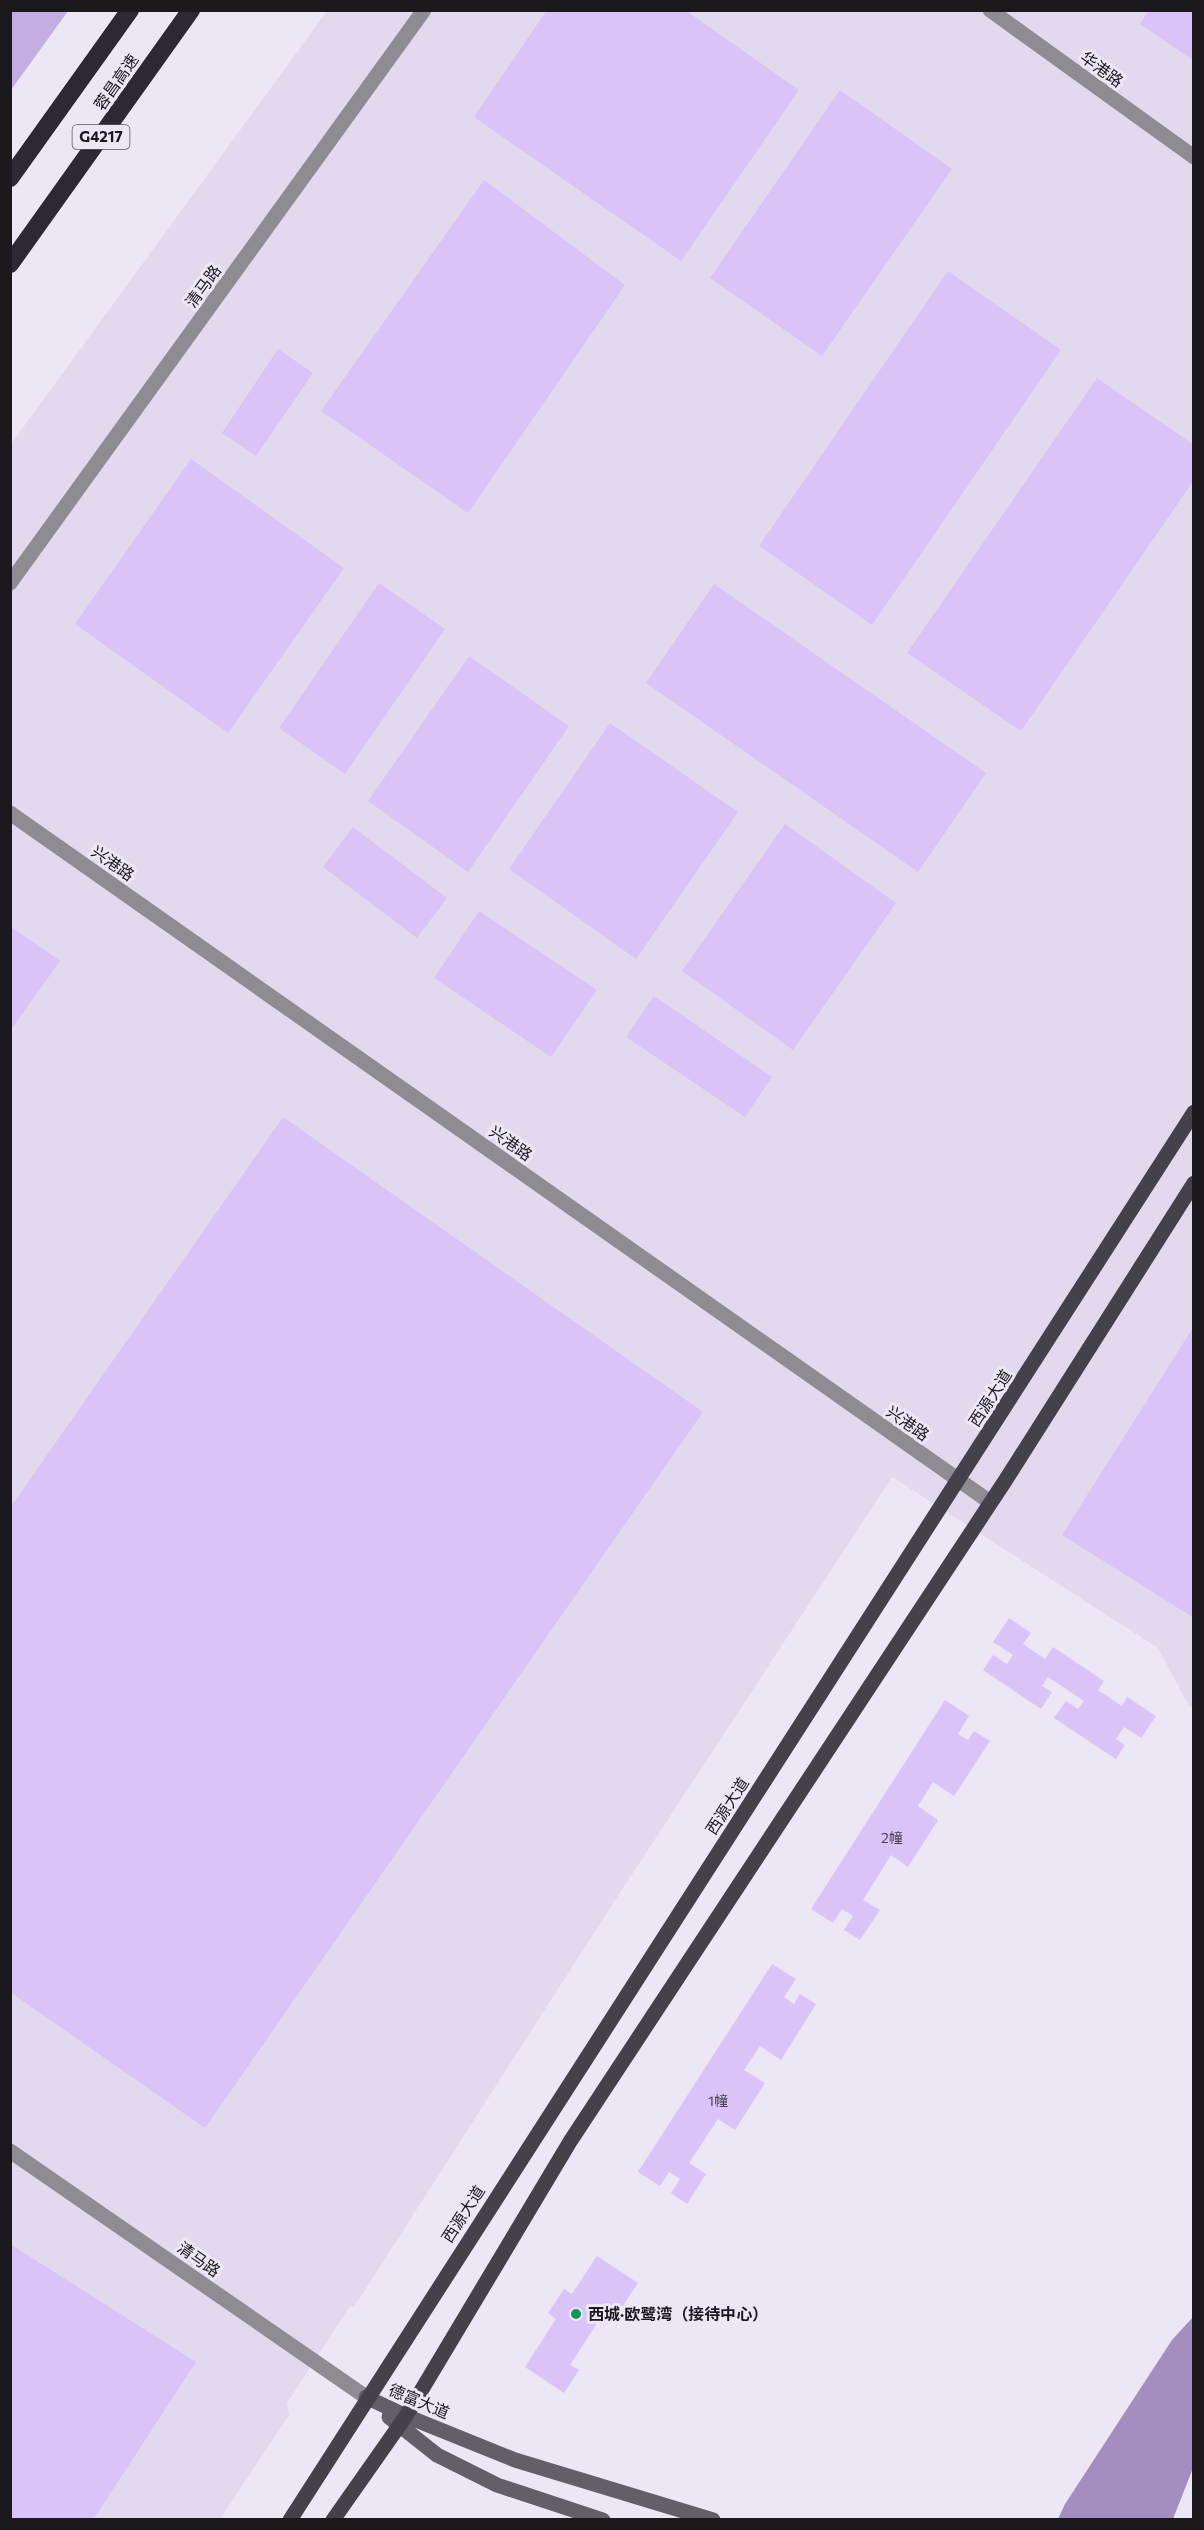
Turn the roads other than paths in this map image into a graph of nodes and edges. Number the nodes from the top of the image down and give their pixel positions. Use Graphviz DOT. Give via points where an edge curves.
graph roads {
  1 [pos="130,10"];
  2 [pos="191,10"];
  3 [pos="424,10"];
  4 [pos="990,10"];
  5 [pos="1194,157"];
  6 [pos="10,178"];
  7 [pos="10,264"];
  8 [pos="10,584"];
  9 [pos="10,813"];
  10 [pos="1194,1112"];
  11 [pos="1194,1183"];
  12 [pos="959,1480"];
  13 [pos="990,1502"];
  14 [pos="10,2151"];
  15 [pos="366,2397"];
  16 [pos="403,2421"];
  17 [pos="290,2520"];
  18 [pos="333,2520"];
  19 [pos="603,2520"];
  20 [pos="713,2520"];
  1 -- 6 [label="highway, 蓉昌高速 / G4217"];
  2 -- 7 [label="highway, 蓉昌高速 / G4217"];
  3 -- 8 [label="street, 清马路"];
  4 -- 5 [label="street, 华港路"];
  9 -- 12 [label="street, 兴港路"];
  10 -- 12 [label="main road, 西源大道"];
  11 -- 13 [label="main road"];
  12 -- 13 [label="street, 兴港路"];
  12 -- 15 [label="main road, 西源大道"];
  13 -- 16 [label="main road" via="571,2140"];
  14 -- 15 [label="street, 清马路"];
  15 -- 16 [label="main road, 德富大道"];
  15 -- 17 [label="main road, 西源大道"];
  16 -- 18 [label="main road"];
  16 -- 19 [label="main road, 德富大道" via="437,2455 497,2485"];
  16 -- 20 [label="main road, 德富大道" via="515,2460"];
}
